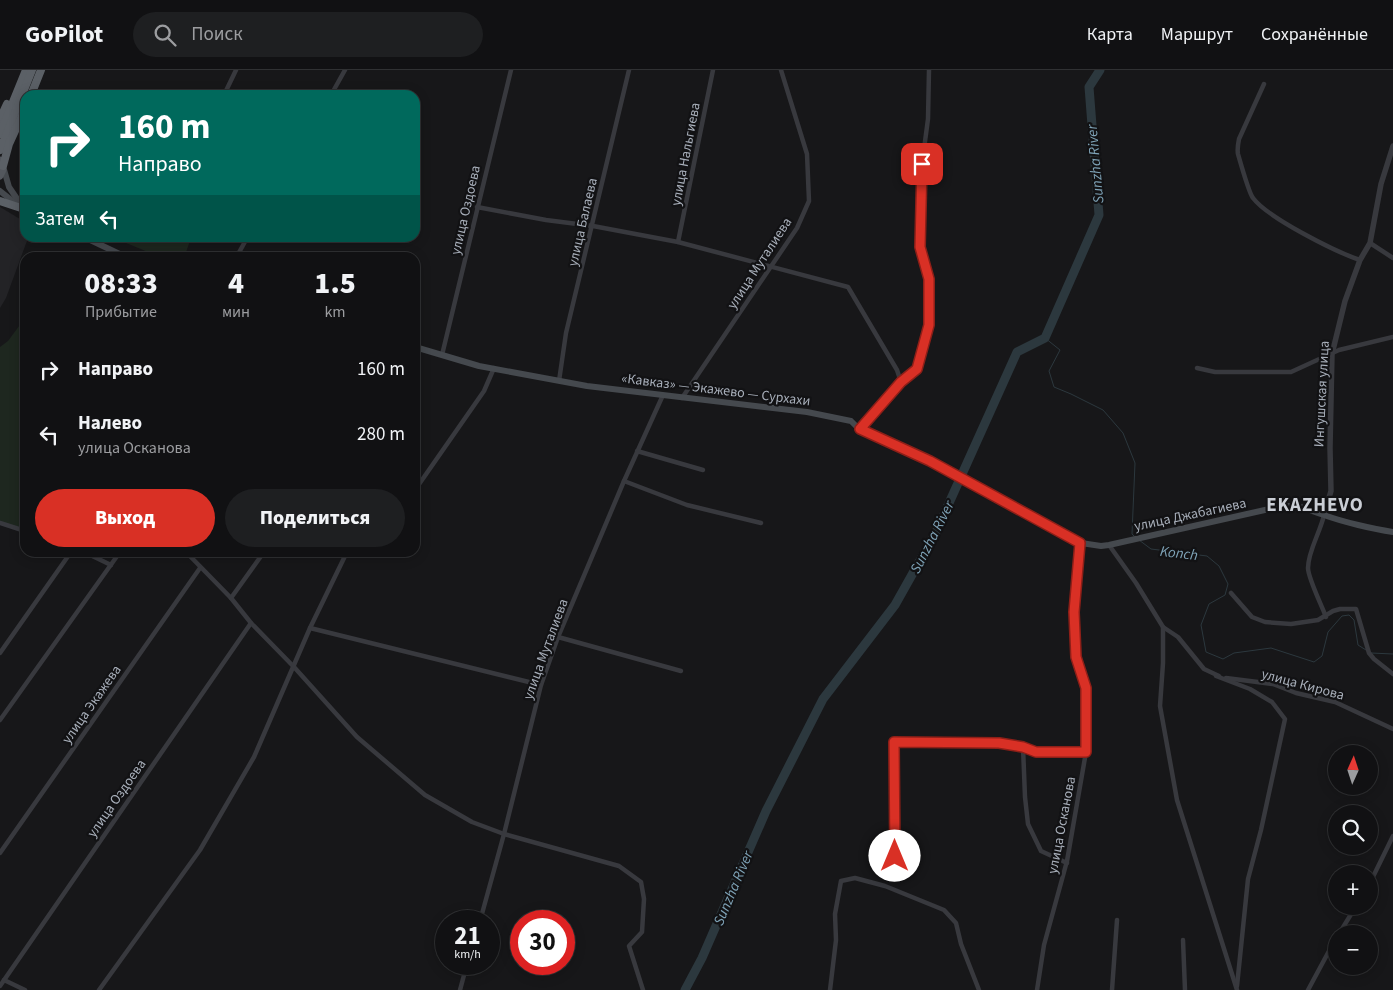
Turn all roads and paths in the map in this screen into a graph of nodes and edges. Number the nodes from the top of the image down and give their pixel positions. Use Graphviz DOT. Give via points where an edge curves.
graph roads {
  1 [pos="22,70"];
  2 [pos="26,70"];
  3 [pos="32,70"];
  4 [pos="42,70"];
  5 [pos="236,70"];
  6 [pos="345,70"];
  7 [pos="510,70"];
  8 [pos="629,70"];
  9 [pos="712,70"];
  10 [pos="781,70"];
  11 [pos="929,70"];
  12 [pos="1264,84"];
  13 [pos="24,90"];
  14 [pos="33,90"];
  15 [pos="226,90"];
  16 [pos="334,90"];
  17 [pos="20,100"];
  18 [pos="0,119"];
  19 [pos="20,120"];
  20 [pos="0,134"];
  21 [pos="1393,146"];
  22 [pos="0,150"];
  23 [pos="1,163"];
  24 [pos="0,176"];
  25 [pos="0,191"];
  26 [pos="0,201"];
  27 [pos="20,203"];
  28 [pos="20,206"];
  29 [pos="477,207"];
  30 [pos="20,208"];
  31 [pos="593,226"];
  32 [pos="94,242"];
  33 [pos="678,242"];
  34 [pos="1370,243"];
  35 [pos="115,252"];
  36 [pos="1393,258"];
  37 [pos="1360,260"];
  38 [pos="771,266"];
  39 [pos="1393,337"];
  40 [pos="420,348"];
  41 [pos="1332,354"];
  42 [pos="442,355"];
  43 [pos="494,368"];
  44 [pos="1197,368"];
  45 [pos="559,381"];
  46 [pos="901,382"];
  47 [pos="663,395"];
  48 [pos="682,398"];
  49 [pos="860,429"];
  50 [pos="637,451"];
  51 [pos="703,470"];
  52 [pos="624,481"];
  53 [pos="420,483"];
  54 [pos="999,499"];
  55 [pos="1324,515"];
  56 [pos="0,523"];
  57 [pos="762,523"];
  58 [pos="20,530"];
  59 [pos="1393,532"];
  60 [pos="1080,543"];
  61 [pos="1109,545"];
  62 [pos="67,557"];
  63 [pos="94,557"];
  64 [pos="117,557"];
  65 [pos="190,557"];
  66 [pos="260,557"];
  67 [pos="345,557"];
  68 [pos="111,565"];
  69 [pos="200,568"];
  70 [pos="1231,593"];
  71 [pos="231,598"];
  72 [pos="1326,616"];
  73 [pos="251,623"];
  74 [pos="1163,627"];
  75 [pos="310,628"];
  76 [pos="558,637"];
  77 [pos="0,653"];
  78 [pos="294,667"];
  79 [pos="681,670"];
  80 [pos="1393,674"];
  81 [pos="1216,676"];
  82 [pos="541,685"];
  83 [pos="0,720"];
  84 [pos="1393,729"];
  85 [pos="1023,747"];
  86 [pos="1086,752"];
  87 [pos="504,834"];
  88 [pos="1393,836"];
  89 [pos="0,853"];
  90 [pos="895,856"];
  91 [pos="1067,863"];
  92 [pos="1378,867"];
  93 [pos="483,910"];
  94 [pos="1117,920"];
  95 [pos="1183,940"];
  96 [pos="1328,952"];
  97 [pos="464,975"];
  98 [pos="4,980"];
  99 [pos="0,986"];
  100 [pos="1237,988"];
  101 [pos="25,990"];
  102 [pos="100,990"];
  103 [pos="460,990"];
  104 [pos="644,990"];
  105 [pos="830,990"];
  106 [pos="979,990"];
  107 [pos="1037,990"];
  108 [pos="1112,990"];
  109 [pos="1185,990"];
  110 [pos="1307,990"];
  1 -- 18 [label="highway"];
  2 -- 20 [label="highway"];
  3 -- 13 [label="highway"];
  4 -- 14 [label="highway"];
  5 -- 15 [label="street"];
  6 -- 16 [label="street"];
  7 -- 29 [label="street, улица Оздоева"];
  8 -- 31 [label="street, улица Балаева"];
  9 -- 33 [label="street, улица Нальгиева"];
  10 -- 38 [label="street, улица Муталиева" via="806,154 809,201 797,228"];
  11 -- 46 [label="street" via="920,247 929,279 929,325 917,369"];
  12 -- 37 [label="street" via="1238,147 1252,198 1275,217 1345,256"];
  17 -- 22 [label="highway"];
  19 -- 23 [label="highway"];
  21 -- 34 [label="street, Ингушская улица" via="1381,184"];
  23 -- 24 [label="main road"];
  23 -- 27 [label="main road" via="9,187"];
  25 -- 28 [label="main road"];
  26 -- 30 [label="highway"];
  29 -- 31 [label="street"];
  29 -- 42 [label="street, улица Оздоева"];
  31 -- 33 [label="street"];
  31 -- 45 [label="street, улица Балаева" via="566,333"];
  32 -- 35 [label="main road"];
  33 -- 38 [label="street"];
  34 -- 36 [label="street"];
  34 -- 37 [label="street, Ингушская улица"];
  37 -- 41 [label="street, Ингушская улица" via="1345,301"];
  38 -- 46 [label="street" via="848,288"];
  38 -- 48 [label="street, улица Муталиева"];
  39 -- 41 [label="street"];
  40 -- 42 [label="main road, «Кавказ» — Экажево — Сурхахи"];
  41 -- 44 [label="street" via="1292,372 1215,372"];
  41 -- 55 [label="street, Ингушская улица" via="1331,491"];
  42 -- 43 [label="main road, «Кавказ» — Экажево — Сурхахи"];
  43 -- 45 [label="main road, «Кавказ» — Экажево — Сурхахи"];
  43 -- 53 [label="street" via="484,391"];
  45 -- 47 [label="main road, «Кавказ» — Экажево — Сурхахи"];
  46 -- 49 [label="street"];
  47 -- 48 [label="main road, «Кавказ» — Экажево — Сурхахи"];
  47 -- 50 [label="street, улица Муталиева"];
  48 -- 49 [label="main road, «Кавказ» — Экажево — Сурхахи" via="807,412 850,421"];
  49 -- 54 [label="main road, «Кавказ» — Экажево — Сурхахи" via="930,461"];
  50 -- 51 [label="street"];
  50 -- 52 [label="street, улица Муталиева"];
  52 -- 57 [label="street" via="687,505"];
  52 -- 76 [label="street, улица Муталиева"];
  54 -- 60 [label="main road, улица Джабагиева"];
  55 -- 59 [label="main road, улица Джабагиева"];
  55 -- 61 [label="main road, улица Джабагиева" via="1294,505"];
  55 -- 72 [label="street, Ингушская улица" via="1308,570"];
  56 -- 58 [label="street"];
  60 -- 61 [label="main road, улица Джабагиева"];
  60 -- 86 [label="street, улица Осканова" via="1074,612 1076,657 1086,688"];
  61 -- 74 [label="street"];
  62 -- 77 [label="street"];
  63 -- 68 [label="street"];
  64 -- 68 [label="street"];
  65 -- 69 [label="street"];
  66 -- 71 [label="street"];
  67 -- 75 [label="street"];
  68 -- 83 [label="street"];
  69 -- 71 [label="street"];
  69 -- 89 [label="street, улица Экажева"];
  70 -- 72 [label="street" via="1252,618 1265,622 1291,624"];
  71 -- 73 [label="street"];
  72 -- 80 [label="street" via="1340,609 1356,609 1369,653"];
  73 -- 78 [label="street"];
  73 -- 98 [label="street, улица Оздоева"];
  74 -- 81 [label="street" via="1178,636 1204,669"];
  74 -- 100 [label="street" via="1160,706 1170,769"];
  75 -- 78 [label="street"];
  75 -- 82 [label="street"];
  76 -- 79 [label="street"];
  76 -- 82 [label="street, улица Муталиева"];
  78 -- 87 [label="street" via="357,737 424,795 472,822"];
  78 -- 102 [label="street" via="254,757 200,850"];
  81 -- 84 [label="street, улица Кирова" via="1273,684 1296,694 1335,702"];
  81 -- 100 [label="street" via="1250,689 1272,702 1285,719 1248,879"];
  82 -- 87 [label="street, улица Муталиева"];
  85 -- 86 [label="street" via="1036,752"];
  85 -- 90 [label="street" via="974,742 894,742"];
  85 -- 91 [label="street" via="1028,824 1041,851"];
  86 -- 91 [label="street, улица Осканова"];
  87 -- 93 [label="street, улица Муталиева"];
  87 -- 104 [label="street" via="619,866 641,882 644,899 642,932 628,946"];
  88 -- 92 [label="street"];
  91 -- 107 [label="street, улица Осканова" via="1044,945"];
  94 -- 108 [label="street"];
  95 -- 109 [label="street"];
  96 -- 110 [label="street"];
  97 -- 103 [label="street"];
  98 -- 99 [label="street, улица Оздоева"];
  98 -- 101 [label="street"];
  105 -- 106 [label="street" via="836,940 835,914 842,881 855,878 944,910 956,923"];
}
